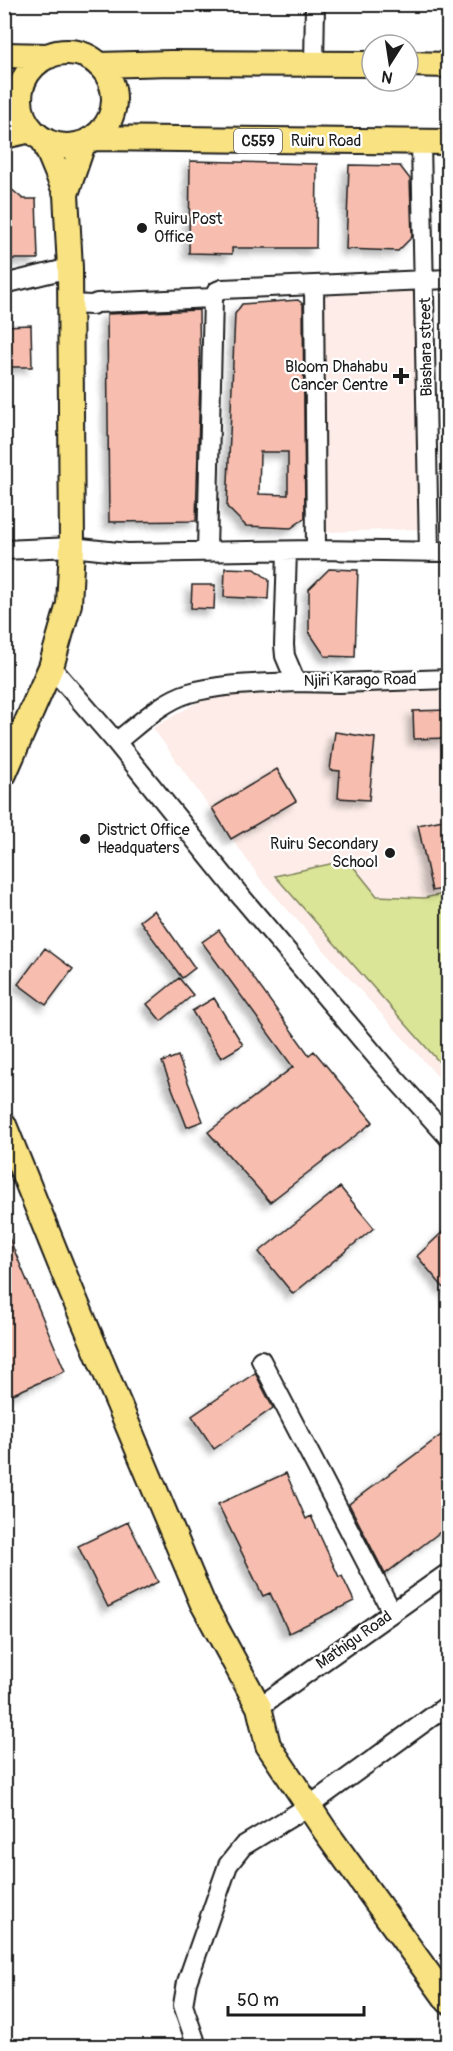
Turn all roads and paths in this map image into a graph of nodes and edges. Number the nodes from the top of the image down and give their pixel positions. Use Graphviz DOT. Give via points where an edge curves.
graph roads {
  1 [pos="315,4"];
  2 [pos="4,55"];
  3 [pos="49,56"];
  4 [pos="314,64"];
  5 [pos="360,64"];
  6 [pos="420,64"];
  7 [pos="99,65"];
  8 [pos="448,65"];
  9 [pos="37,135"];
  10 [pos="4,136"];
  11 [pos="89,141"];
  12 [pos="421,142"];
  13 [pos="448,142"];
  14 [pos="66,194"];
  15 [pos="70,268"];
  16 [pos="448,279"];
  17 [pos="424,280"];
  18 [pos="4,284"];
  19 [pos="314,285"];
  20 [pos="213,298"];
  21 [pos="69,304"];
  22 [pos="72,547"];
  23 [pos="4,550"];
  24 [pos="316,550"];
  25 [pos="207,551"];
  26 [pos="287,551"];
  27 [pos="429,552"];
  28 [pos="448,552"];
  29 [pos="51,667"];
  30 [pos="448,679"];
  31 [pos="296,682"];
  32 [pos="116,742"];
  33 [pos="4,774"];
  34 [pos="4,1125"];
  35 [pos="448,1137"];
  36 [pos="261,1360"];
  37 [pos="448,1573"];
  38 [pos="392,1612"];
  39 [pos="448,1706"];
  40 [pos="259,1707"];
  41 [pos="309,1806"];
  42 [pos="448,2001"];
  43 [pos="197,2046"];
  1 -- 4 [label="street"];
  2 -- 3 [label="main road"];
  3 -- 7 [label="main road" via="66,52 84,55"];
  3 -- 9 [label="main road" via="34,65 24,80 20,97 22,114"];
  4 -- 5 [label="main road"];
  4 -- 7 [label="main road"];
  6 -- 8 [label="main road"];
  7 -- 11 [label="main road" via="113,88 114,102 105,128"];
  9 -- 10 [label="main road"];
  9 -- 11 [label="main road" via="63,147"];
  9 -- 14 [label="main road"];
  11 -- 12 [label="main road, Ruiru Road / C559"];
  11 -- 14 [label="main road"];
  12 -- 13 [label="main road, Ruiru Road / C559"];
  12 -- 17 [label="street, Biashara street"];
  14 -- 15 [label="main road"];
  15 -- 18 [label="street"];
  15 -- 21 [label="main road"];
  16 -- 17 [label="street"];
  17 -- 19 [label="street"];
  17 -- 27 [label="street, Biashara street"];
  19 -- 20 [label="street" via="222,289"];
  19 -- 24 [label="street"];
  20 -- 21 [label="street"];
  20 -- 25 [label="street"];
  21 -- 22 [label="main road"];
  22 -- 23 [label="street"];
  22 -- 25 [label="street" via="127,553"];
  22 -- 29 [label="main road" via="69,604"];
  24 -- 26 [label="street"];
  24 -- 27 [label="street"];
  25 -- 26 [label="street"];
  26 -- 31 [label="street, Njiri Karago Road" via="284,645"];
  27 -- 28 [label="street"];
  29 -- 32 [label="street"];
  29 -- 33 [label="main road"];
  30 -- 31 [label="street, Njiri Karago Road"];
  31 -- 32 [label="street" via="231,685 188,693"];
  32 -- 35 [label="street" via="253,911"];
  34 -- 40 [label="main road" via="202,1602"];
  36 -- 38 [label="street"];
  37 -- 38 [label="street, Mathigu Road"];
  38 -- 40 [label="street, Mathigu Road"];
  39 -- 41 [label="street"];
  40 -- 41 [label="main road" via="268,1746"];
  41 -- 42 [label="main road"];
  41 -- 43 [label="street" via="243,1846 228,1865 187,1982 183,2005"];
}
